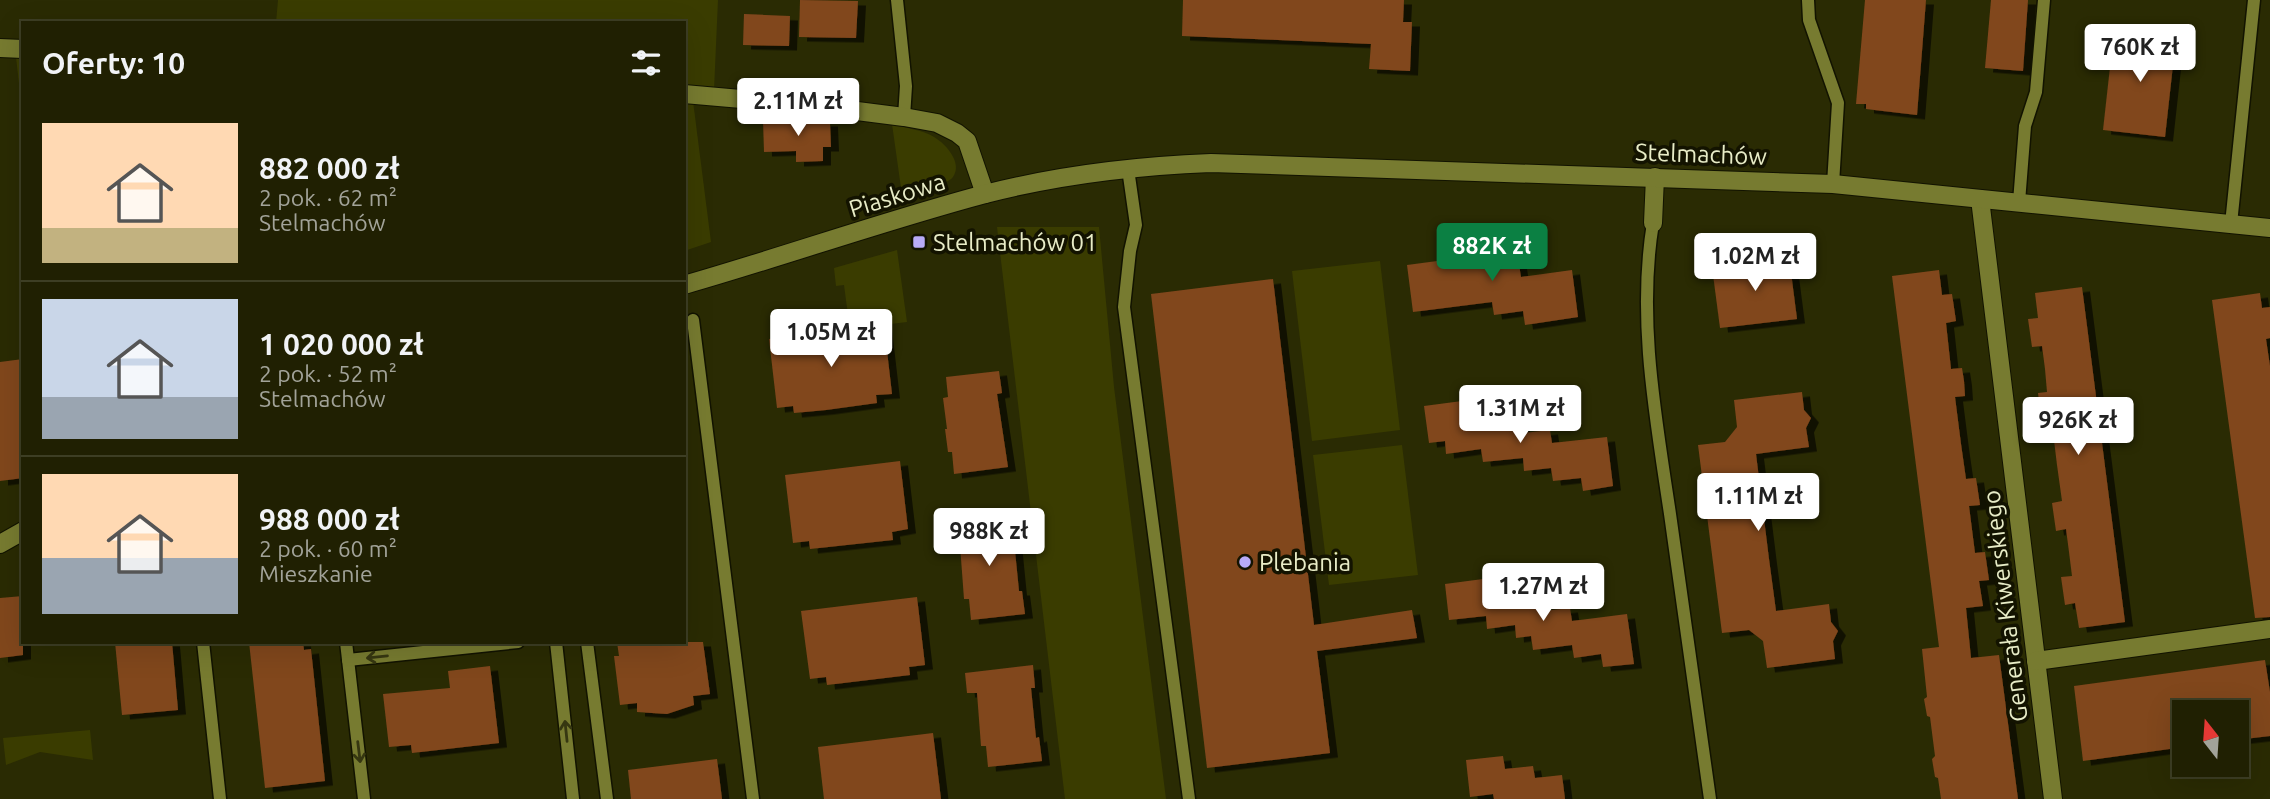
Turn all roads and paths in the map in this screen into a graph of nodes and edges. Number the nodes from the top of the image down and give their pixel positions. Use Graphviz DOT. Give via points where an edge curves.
graph roads {
  1 [pos="897,0"];
  2 [pos="1808,0"];
  3 [pos="2044,0"];
  4 [pos="2254,0"];
  5 [pos="0,48"];
  6 [pos="21,49"];
  7 [pos="686,93"];
  8 [pos="904,117"];
  9 [pos="1128,169"];
  10 [pos="1655,177"];
  11 [pos="1833,184"];
  12 [pos="985,194"];
  13 [pos="1980,199"];
  14 [pos="2019,202"];
  15 [pos="1653,223"];
  16 [pos="2231,224"];
  17 [pos="2270,228"];
  18 [pos="686,284"];
  19 [pos="693,320"];
  20 [pos="21,532"];
  21 [pos="0,544"];
  22 [pos="2270,629"];
  23 [pos="203,644"];
  24 [pos="346,644"];
  25 [pos="499,644"];
  26 [pos="556,644"];
  27 [pos="587,644"];
  28 [pos="348,660"];
  29 [pos="2036,661"];
  30 [pos="220,799"];
  31 [pos="364,799"];
  32 [pos="573,799"];
  33 [pos="607,799"];
  34 [pos="753,799"];
  35 [pos="1189,799"];
  36 [pos="1710,799"];
  37 [pos="2053,799"];
  1 -- 8 [label="lane" via="906,86"];
  2 -- 11 [label="lane" via="1809,20 1838,103"];
  3 -- 14 [label="lane"];
  4 -- 16 [label="lane"];
  5 -- 6 [label="street"];
  7 -- 8 [label="street"];
  8 -- 12 [label="street" via="937,123 967,141"];
  9 -- 10 [label="street, Stelmachów" via="1248,163"];
  9 -- 12 [label="street, Piaskowa"];
  9 -- 35 [label="lane" via="1136,225 1124,307"];
  10 -- 11 [label="street, Stelmachów"];
  10 -- 15 [label="street"];
  11 -- 13 [label="street, Stelmachów"];
  12 -- 18 [label="street, Piaskowa"];
  13 -- 14 [label="street, Stelmachów"];
  13 -- 29 [label="street, Generała Kiwerskiego"];
  14 -- 16 [label="street, Stelmachów"];
  15 -- 36 [label="lane" via="1647,258 1652,372"];
  16 -- 17 [label="street, Stelmachów"];
  19 -- 34 [label="lane"];
  20 -- 21 [label="street"];
  22 -- 29 [label="street"];
  23 -- 30 [label="lane"];
  24 -- 28 [label="lane"];
  25 -- 28 [label="lane, one-way"];
  32 -- 26 [label="lane, one-way"];
  27 -- 33 [label="lane"];
  28 -- 31 [label="lane, one-way"];
  29 -- 37 [label="street, Generała Kiwerskiego"];
}
